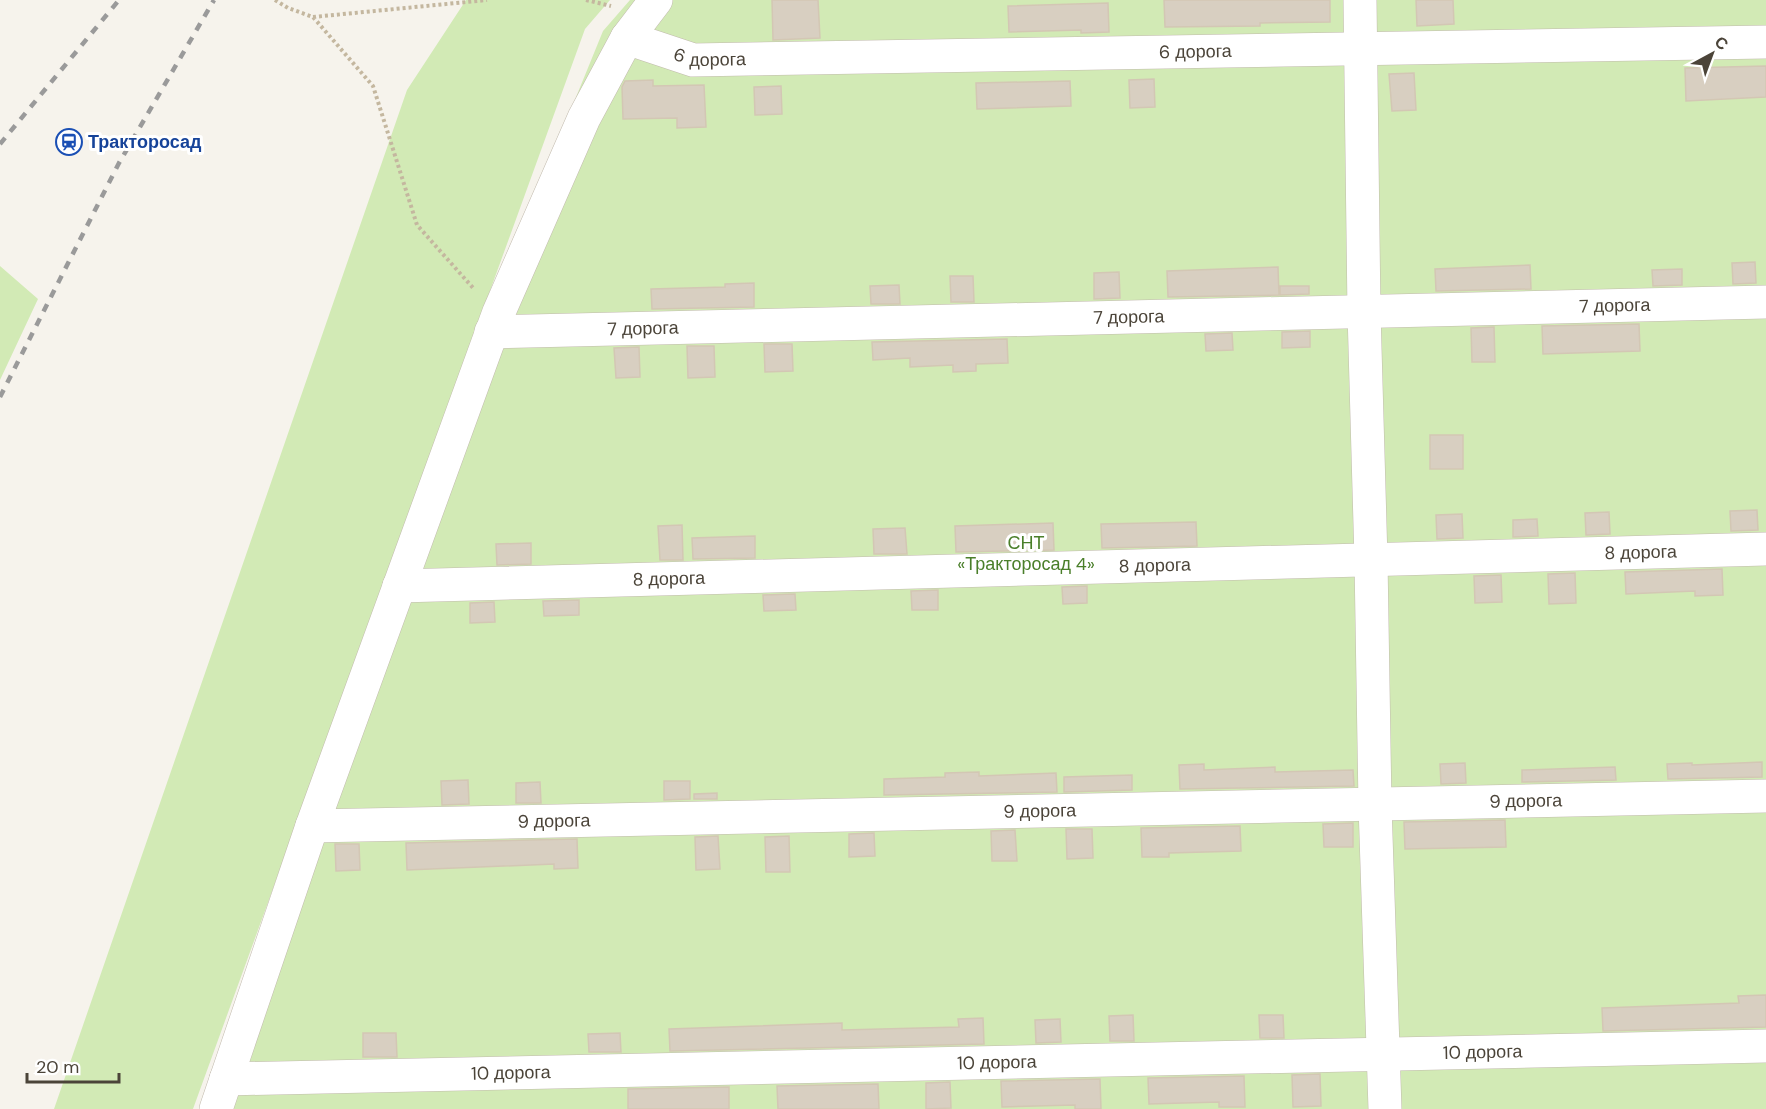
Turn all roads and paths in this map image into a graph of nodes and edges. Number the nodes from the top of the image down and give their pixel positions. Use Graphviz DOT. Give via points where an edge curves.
graph roads {
  1 [pos="274,0"];
  2 [pos="487,0"];
  3 [pos="656,0"];
  4 [pos="1360,0"];
  5 [pos="313,17"];
  6 [pos="627,38"];
  7 [pos="1766,42"];
  8 [pos="1360,49"];
  9 [pos="1766,302"];
  10 [pos="1364,312"];
  11 [pos="495,322"];
  12 [pos="1766,549"];
  13 [pos="1371,560"];
  14 [pos="399,586"];
  15 [pos="1766,796"];
  16 [pos="1375,805"];
  17 [pos="312,826"];
  18 [pos="1766,1046"];
  19 [pos="1384,1054"];
  20 [pos="221,1094"];
  21 [pos="1385,1109"];
  1 -- 5 [label="path"];
  2 -- 5 [label="path"];
  3 -- 6 [label="street"];
  4 -- 8 [label="street"];
  5 -- 11 [label="path" via="373,86 417,225 486,302"];
  6 -- 8 [label="street, 6 дорога" via="693,60"];
  6 -- 11 [label="street" via="584,118"];
  7 -- 8 [label="street, 6 дорога"];
  8 -- 10 [label="street"];
  9 -- 10 [label="street, 7 дорога"];
  10 -- 11 [label="street, 7 дорога"];
  10 -- 13 [label="street"];
  11 -- 14 [label="street"];
  12 -- 13 [label="street, 8 дорога"];
  13 -- 14 [label="street, 8 дорога"];
  13 -- 16 [label="street"];
  14 -- 17 [label="street"];
  15 -- 16 [label="street, 9 дорога"];
  16 -- 17 [label="street, 9 дорога"];
  16 -- 19 [label="street"];
  17 -- 20 [label="street"];
  18 -- 19 [label="street, 10 дорога"];
  19 -- 20 [label="street, 10 дорога"];
  19 -- 21 [label="street"];
}
